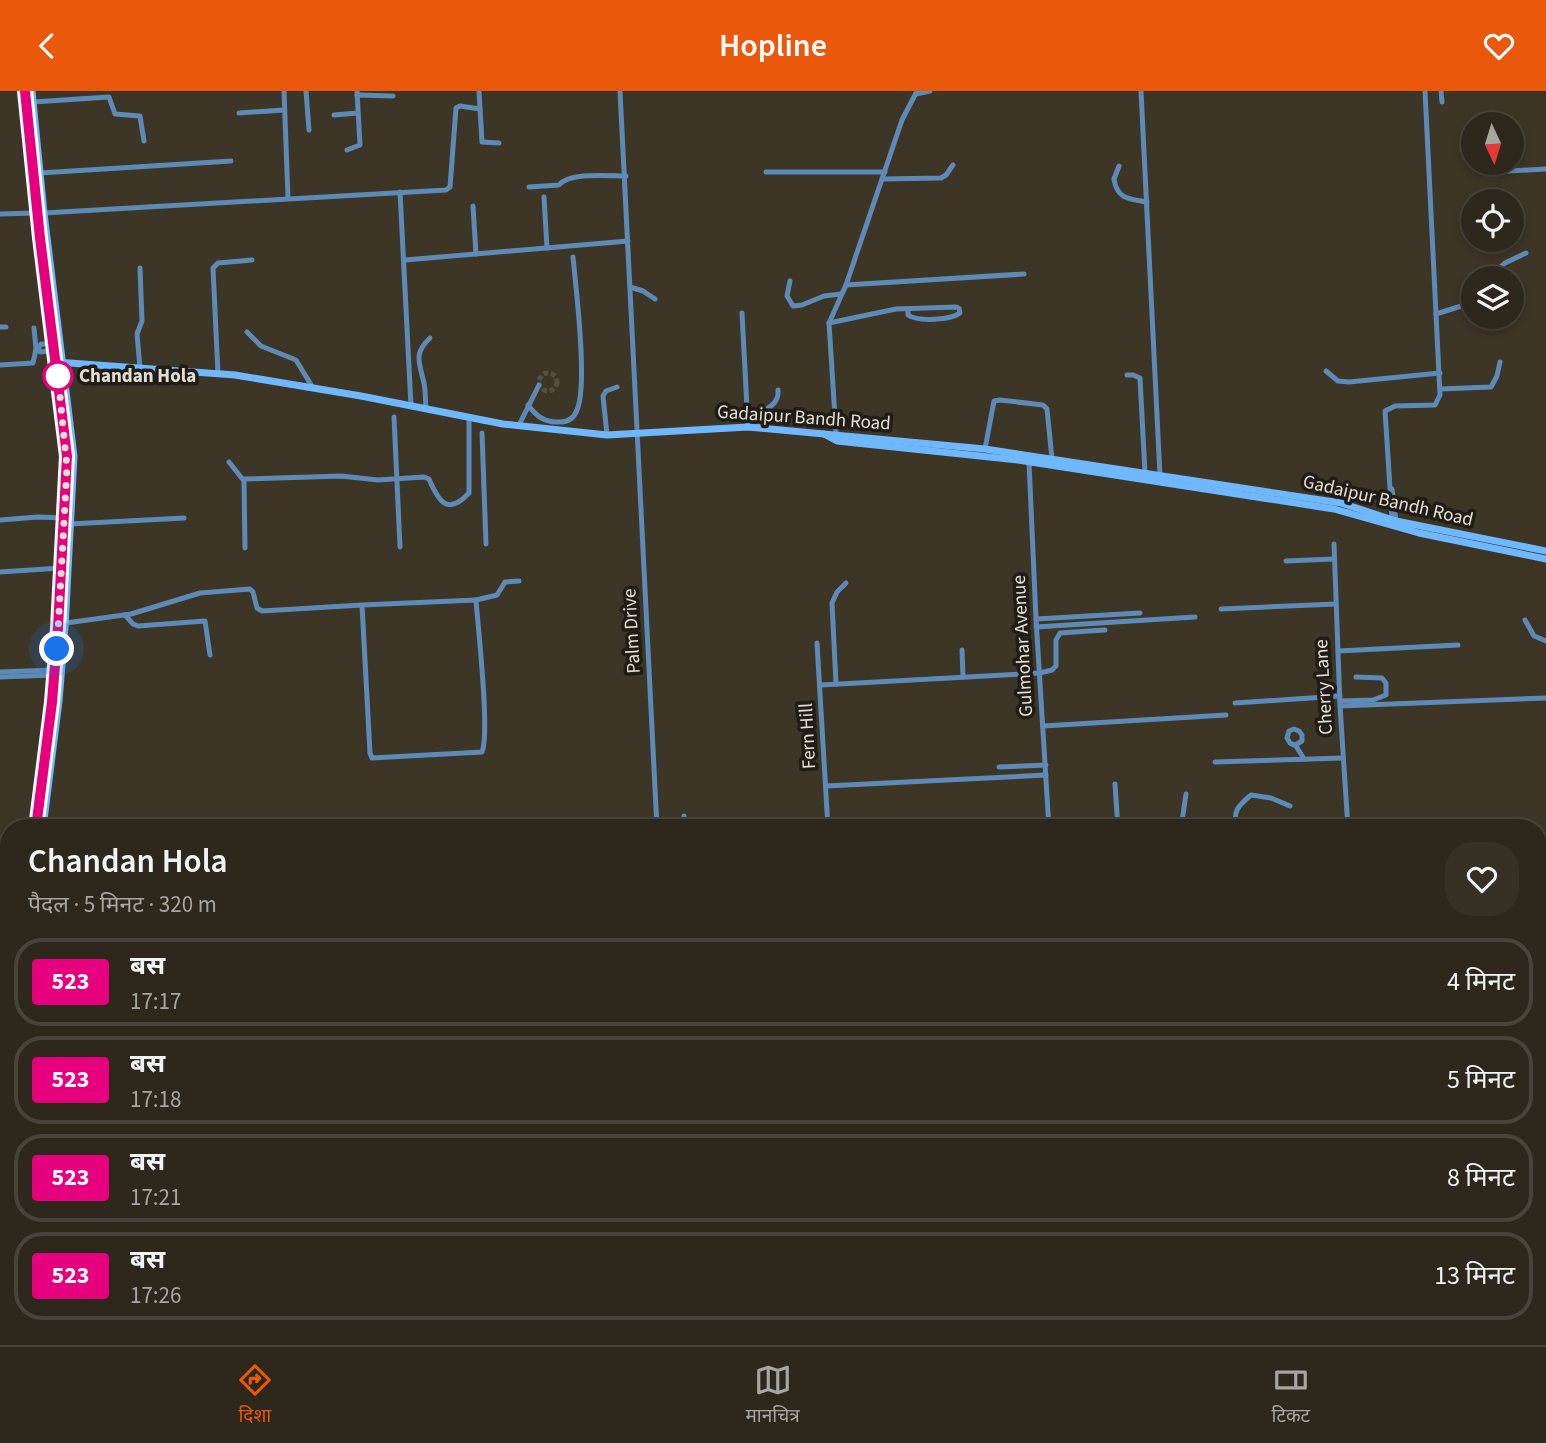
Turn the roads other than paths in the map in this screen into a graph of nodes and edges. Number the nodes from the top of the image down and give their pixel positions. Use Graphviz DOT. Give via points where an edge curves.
graph roads {
  1 [pos="25,91"];
  2 [pos="32,91"];
  3 [pos="284,91"];
  4 [pos="306,91"];
  5 [pos="479,91"];
  6 [pos="620,91"];
  7 [pos="930,91"];
  8 [pos="1141,91"];
  9 [pos="1424,91"];
  10 [pos="1441,91"];
  11 [pos="916,92"];
  12 [pos="357,93"];
  13 [pos="393,96"];
  14 [pos="33,101"];
  15 [pos="1442,101"];
  16 [pos="480,109"];
  17 [pos="284,110"];
  18 [pos="239,113"];
  19 [pos="358,113"];
  20 [pos="334,115"];
  21 [pos="309,130"];
  22 [pos="144,141"];
  23 [pos="499,143"];
  24 [pos="347,150"];
  25 [pos="231,161"];
  26 [pos="953,165"];
  27 [pos="1119,166"];
  28 [pos="1546,169"];
  29 [pos="1524,170"];
  30 [pos="766,172"];
  31 [pos="40,173"];
  32 [pos="884,175"];
  33 [pos="625,176"];
  34 [pos="529,187"];
  35 [pos="400,192"];
  36 [pos="544,197"];
  37 [pos="288,198"];
  38 [pos="1147,202"];
  39 [pos="473,206"];
  40 [pos="40,213"];
  41 [pos="0,214"];
  42 [pos="628,241"];
  43 [pos="547,248"];
  44 [pos="1526,253"];
  45 [pos="476,254"];
  46 [pos="573,257"];
  47 [pos="253,260"];
  48 [pos="405,260"];
  49 [pos="1502,266"];
  50 [pos="140,268"];
  51 [pos="1024,274"];
  52 [pos="790,281"];
  53 [pos="846,285"];
  54 [pos="630,287"];
  55 [pos="841,294"];
  56 [pos="655,299"];
  57 [pos="1461,306"];
  58 [pos="908,309"];
  59 [pos="742,313"];
  60 [pos="1436,314"];
  61 [pos="829,323"];
  62 [pos="34,328"];
  63 [pos="247,332"];
  64 [pos="430,338"];
  65 [pos="54,347"];
  66 [pos="37,349"];
  67 [pos="60,362"];
  68 [pos="1500,362"];
  69 [pos="0,365"];
  70 [pos="140,368"];
  71 [pos="1326,371"];
  72 [pos="1440,373"];
  73 [pos="218,374"];
  74 [pos="1127,375"];
  75 [pos="539,385"];
  76 [pos="617,387"];
  77 [pos="313,388"];
  78 [pos="1440,389"];
  79 [pos="778,390"];
  80 [pos="528,405"];
  81 [pos="411,407"];
  82 [pos="426,409"];
  83 [pos="394,417"];
  84 [pos="469,417"];
  85 [pos="519,425"];
  86 [pos="748,426"];
  87 [pos="758,427"];
  88 [pos="482,433"];
  89 [pos="638,433"];
  90 [pos="836,433"];
  91 [pos="824,434"];
  92 [pos="607,435"];
  93 [pos="985,449"];
  94 [pos="1052,459"];
  95 [pos="229,462"];
  96 [pos="1030,462"];
  97 [pos="1144,473"];
  98 [pos="1160,476"];
  99 [pos="244,479"];
  100 [pos="397,479"];
  101 [pos="484,492"];
  102 [pos="469,493"];
  103 [pos="184,518"];
  104 [pos="0,520"];
  105 [pos="1394,520"];
  106 [pos="67,521"];
  107 [pos="486,544"];
  108 [pos="1334,544"];
  109 [pos="400,547"];
  110 [pos="245,548"];
  111 [pos="1546,552"];
  112 [pos="1334,559"];
  113 [pos="1286,561"];
  114 [pos="61,568"];
  115 [pos="0,572"];
  116 [pos="519,581"];
  117 [pos="846,583"];
  118 [pos="476,600"];
  119 [pos="1336,604"];
  120 [pos="362,605"];
  121 [pos="1221,609"];
  122 [pos="1140,613"];
  123 [pos="125,615"];
  124 [pos="1195,618"];
  125 [pos="1036,619"];
  126 [pos="1525,620"];
  127 [pos="66,623"];
  128 [pos="1036,627"];
  129 [pos="1105,630"];
  130 [pos="1546,641"];
  131 [pos="817,643"];
  132 [pos="1458,645"];
  133 [pos="962,650"];
  134 [pos="1338,651"];
  135 [pos="210,655"];
  136 [pos="55,673"];
  137 [pos="1040,673"];
  138 [pos="0,675"];
  139 [pos="963,677"];
  140 [pos="1356,677"];
  141 [pos="836,684"];
  142 [pos="821,685"];
  143 [pos="1546,698"];
  144 [pos="1340,701"];
  145 [pos="1235,703"];
  146 [pos="1226,715"];
  147 [pos="1043,726"];
  148 [pos="1295,745"];
  149 [pos="1343,758"];
  150 [pos="1304,759"];
  151 [pos="1215,762"];
  152 [pos="1046,765"];
  153 [pos="999,767"];
  154 [pos="1046,775"];
  155 [pos="1115,785"];
  156 [pos="826,786"];
  157 [pos="1186,794"];
  158 [pos="1290,806"];
  159 [pos="684,815"];
  160 [pos="37,819"];
  161 [pos="44,819"];
  162 [pos="657,819"];
  163 [pos="684,819"];
  164 [pos="828,819"];
  165 [pos="1048,819"];
  166 [pos="1117,819"];
  167 [pos="1182,819"];
  168 [pos="1235,819"];
  169 [pos="1347,819"];
  1 -- 40 [label="street"];
  2 -- 14 [label="street"];
  3 -- 17 [label="street"];
  4 -- 21 [label="street"];
  5 -- 16 [label="street"];
  6 -- 33 [label="street, Palm Drive"];
  7 -- 11 [label="street"];
  8 -- 38 [label="street"];
  9 -- 60 [label="street"];
  10 -- 15 [label="street"];
  11 -- 32 [label="street"];
  12 -- 13 [label="street"];
  12 -- 19 [label="street"];
  14 -- 22 [label="street" via="108,97 115,114 140,116"];
  14 -- 31 [label="street"];
  16 -- 23 [label="street" via="482,142"];
  16 -- 35 [label="street" via="456,109 449,188"];
  17 -- 18 [label="street"];
  17 -- 37 [label="street"];
  19 -- 20 [label="street"];
  19 -- 24 [label="street" via="360,145"];
  25 -- 31 [label="street"];
  26 -- 32 [label="street" via="941,178"];
  27 -- 38 [label="street" via="1114,179 1119,193"];
  28 -- 29 [label="street"];
  30 -- 32 [label="street"];
  31 -- 40 [label="street"];
  32 -- 53 [label="street"];
  33 -- 34 [label="street" via="564,179 559,185"];
  33 -- 42 [label="street, Palm Drive"];
  35 -- 37 [label="street"];
  35 -- 48 [label="street"];
  36 -- 43 [label="street"];
  37 -- 40 [label="street"];
  38 -- 98 [label="street"];
  39 -- 45 [label="street"];
  40 -- 41 [label="street"];
  40 -- 65 [label="street"];
  40 -- 67 [label="street"];
  42 -- 43 [label="street"];
  42 -- 54 [label="street, Palm Drive"];
  43 -- 45 [label="street"];
  44 -- 49 [label="street"];
  45 -- 48 [label="street"];
  46 -- 80 [label="street" via="581,370 578,409 571,419 552,422 539,418"];
  47 -- 73 [label="street" via="213,268"];
  48 -- 81 [label="street"];
  50 -- 70 [label="street"];
  51 -- 53 [label="street"];
  52 -- 55 [label="street" via="787,296 793,306"];
  53 -- 55 [label="street"];
  54 -- 56 [label="street"];
  54 -- 89 [label="street, Palm Drive"];
  55 -- 61 [label="street"];
  57 -- 60 [label="street"];
  58 -- 58 [label="street" via="913,318 960,313 956,307"];
  58 -- 61 [label="street"];
  59 -- 86 [label="street"];
  60 -- 72 [label="street"];
  61 -- 90 [label="street"];
  62 -- 66 [label="street"];
  63 -- 77 [label="street" via="261,346 296,360"];
  64 -- 82 [label="street" via="418,355"];
  65 -- 66 [label="street" via="42,352"];
  65 -- 67 [label="street"];
  66 -- 69 [label="street" via="33,363"];
  67 -- 70 [label="street, Gadaipur Bandh Road"];
  67 -- 106 [label="street" via="74,456"];
  68 -- 78 [label="street" via="1490,387"];
  70 -- 73 [label="street, Gadaipur Bandh Road"];
  71 -- 72 [label="street" via="1338,381 1349,382"];
  72 -- 78 [label="street"];
  73 -- 77 [label="street, Gadaipur Bandh Road"];
  74 -- 97 [label="street" via="1140,378"];
  75 -- 80 [label="street"];
  76 -- 92 [label="street" via="604,394"];
  77 -- 81 [label="street, Gadaipur Bandh Road"];
  78 -- 105 [label="street" via="1437,404 1395,406 1385,411"];
  79 -- 87 [label="street" via="773,406 760,413"];
  80 -- 85 [label="street"];
  81 -- 82 [label="street, Gadaipur Bandh Road"];
  82 -- 84 [label="street, Gadaipur Bandh Road"];
  83 -- 100 [label="street"];
  84 -- 85 [label="street, Gadaipur Bandh Road"];
  84 -- 102 [label="street"];
  85 -- 92 [label="street, Gadaipur Bandh Road"];
  86 -- 87 [label="street, Gadaipur Bandh Road"];
  86 -- 89 [label="street, Gadaipur Bandh Road"];
  87 -- 91 [label="street, Gadaipur Bandh Road"];
  88 -- 101 [label="street"];
  89 -- 92 [label="street, Gadaipur Bandh Road"];
  89 -- 162 [label="street, Palm Drive"];
  90 -- 91 [label="street, Gadaipur Bandh Road"];
  90 -- 93 [label="street, Gadaipur Bandh Road"];
  91 -- 96 [label="street" via="837,441"];
  93 -- 94 [label="street, Gadaipur Bandh Road"];
  93 -- 94 [label="street" via="994,401 1043,405"];
  94 -- 97 [label="street, Gadaipur Bandh Road"];
  95 -- 99 [label="street"];
  96 -- 111 [label="street" via="1339,510 1419,533"];
  96 -- 125 [label="street, Gulmohar Avenue"];
  97 -- 98 [label="street, Gadaipur Bandh Road"];
  98 -- 105 [label="street, Gadaipur Bandh Road" via="1341,503"];
  99 -- 100 [label="street"];
  99 -- 110 [label="street"];
  100 -- 102 [label="street" via="429,478 444,503 459,502"];
  100 -- 109 [label="street"];
  101 -- 102 [label="street"];
  101 -- 107 [label="street"];
  103 -- 106 [label="street"];
  104 -- 106 [label="street" via="38,517"];
  105 -- 111 [label="street, Gadaipur Bandh Road"];
  106 -- 114 [label="street"];
  106 -- 127 [label="street"];
  108 -- 112 [label="street, Cherry Lane"];
  112 -- 113 [label="street"];
  112 -- 119 [label="street, Cherry Lane"];
  114 -- 115 [label="street"];
  114 -- 136 [label="street"];
  116 -- 118 [label="street" via="505,582 497,595"];
  117 -- 141 [label="street" via="832,603"];
  118 -- 120 [label="street"];
  118 -- 120 [label="street" via="484,709 482,752 377,759 370,753"];
  119 -- 121 [label="street"];
  119 -- 134 [label="street, Cherry Lane"];
  120 -- 123 [label="street" via="262,611 250,589 200,593"];
  122 -- 125 [label="street"];
  123 -- 127 [label="street"];
  123 -- 135 [label="street" via="138,626 205,621"];
  124 -- 128 [label="street"];
  125 -- 128 [label="street, Gulmohar Avenue"];
  126 -- 130 [label="street" via="1534,636"];
  127 -- 161 [label="street"];
  128 -- 137 [label="street, Gulmohar Avenue"];
  129 -- 137 [label="street" via="1060,633 1056,666"];
  131 -- 142 [label="street, Fern Hill"];
  132 -- 134 [label="street"];
  133 -- 139 [label="street"];
  134 -- 144 [label="street, Cherry Lane"];
  136 -- 138 [label="street"];
  136 -- 160 [label="street"];
  137 -- 139 [label="street"];
  137 -- 147 [label="street, Gulmohar Avenue"];
  139 -- 141 [label="street"];
  140 -- 144 [label="street" via="1382,678 1386,695"];
  141 -- 142 [label="street"];
  142 -- 156 [label="street, Fern Hill"];
  143 -- 144 [label="street"];
  144 -- 145 [label="street"];
  144 -- 149 [label="street, Cherry Lane"];
  146 -- 147 [label="street"];
  147 -- 152 [label="street, Gulmohar Avenue"];
  148 -- 150 [label="street"];
  149 -- 150 [label="street"];
  149 -- 169 [label="street, Cherry Lane"];
  150 -- 151 [label="street"];
  152 -- 153 [label="street"];
  152 -- 154 [label="street, Gulmohar Avenue"];
  154 -- 156 [label="street"];
  154 -- 165 [label="street, Gulmohar Avenue"];
  155 -- 166 [label="street"];
  156 -- 164 [label="street, Fern Hill"];
  157 -- 167 [label="street"];
  158 -- 168 [label="street" via="1253,795 1237,808"];
  159 -- 163 [label="street"];
}
